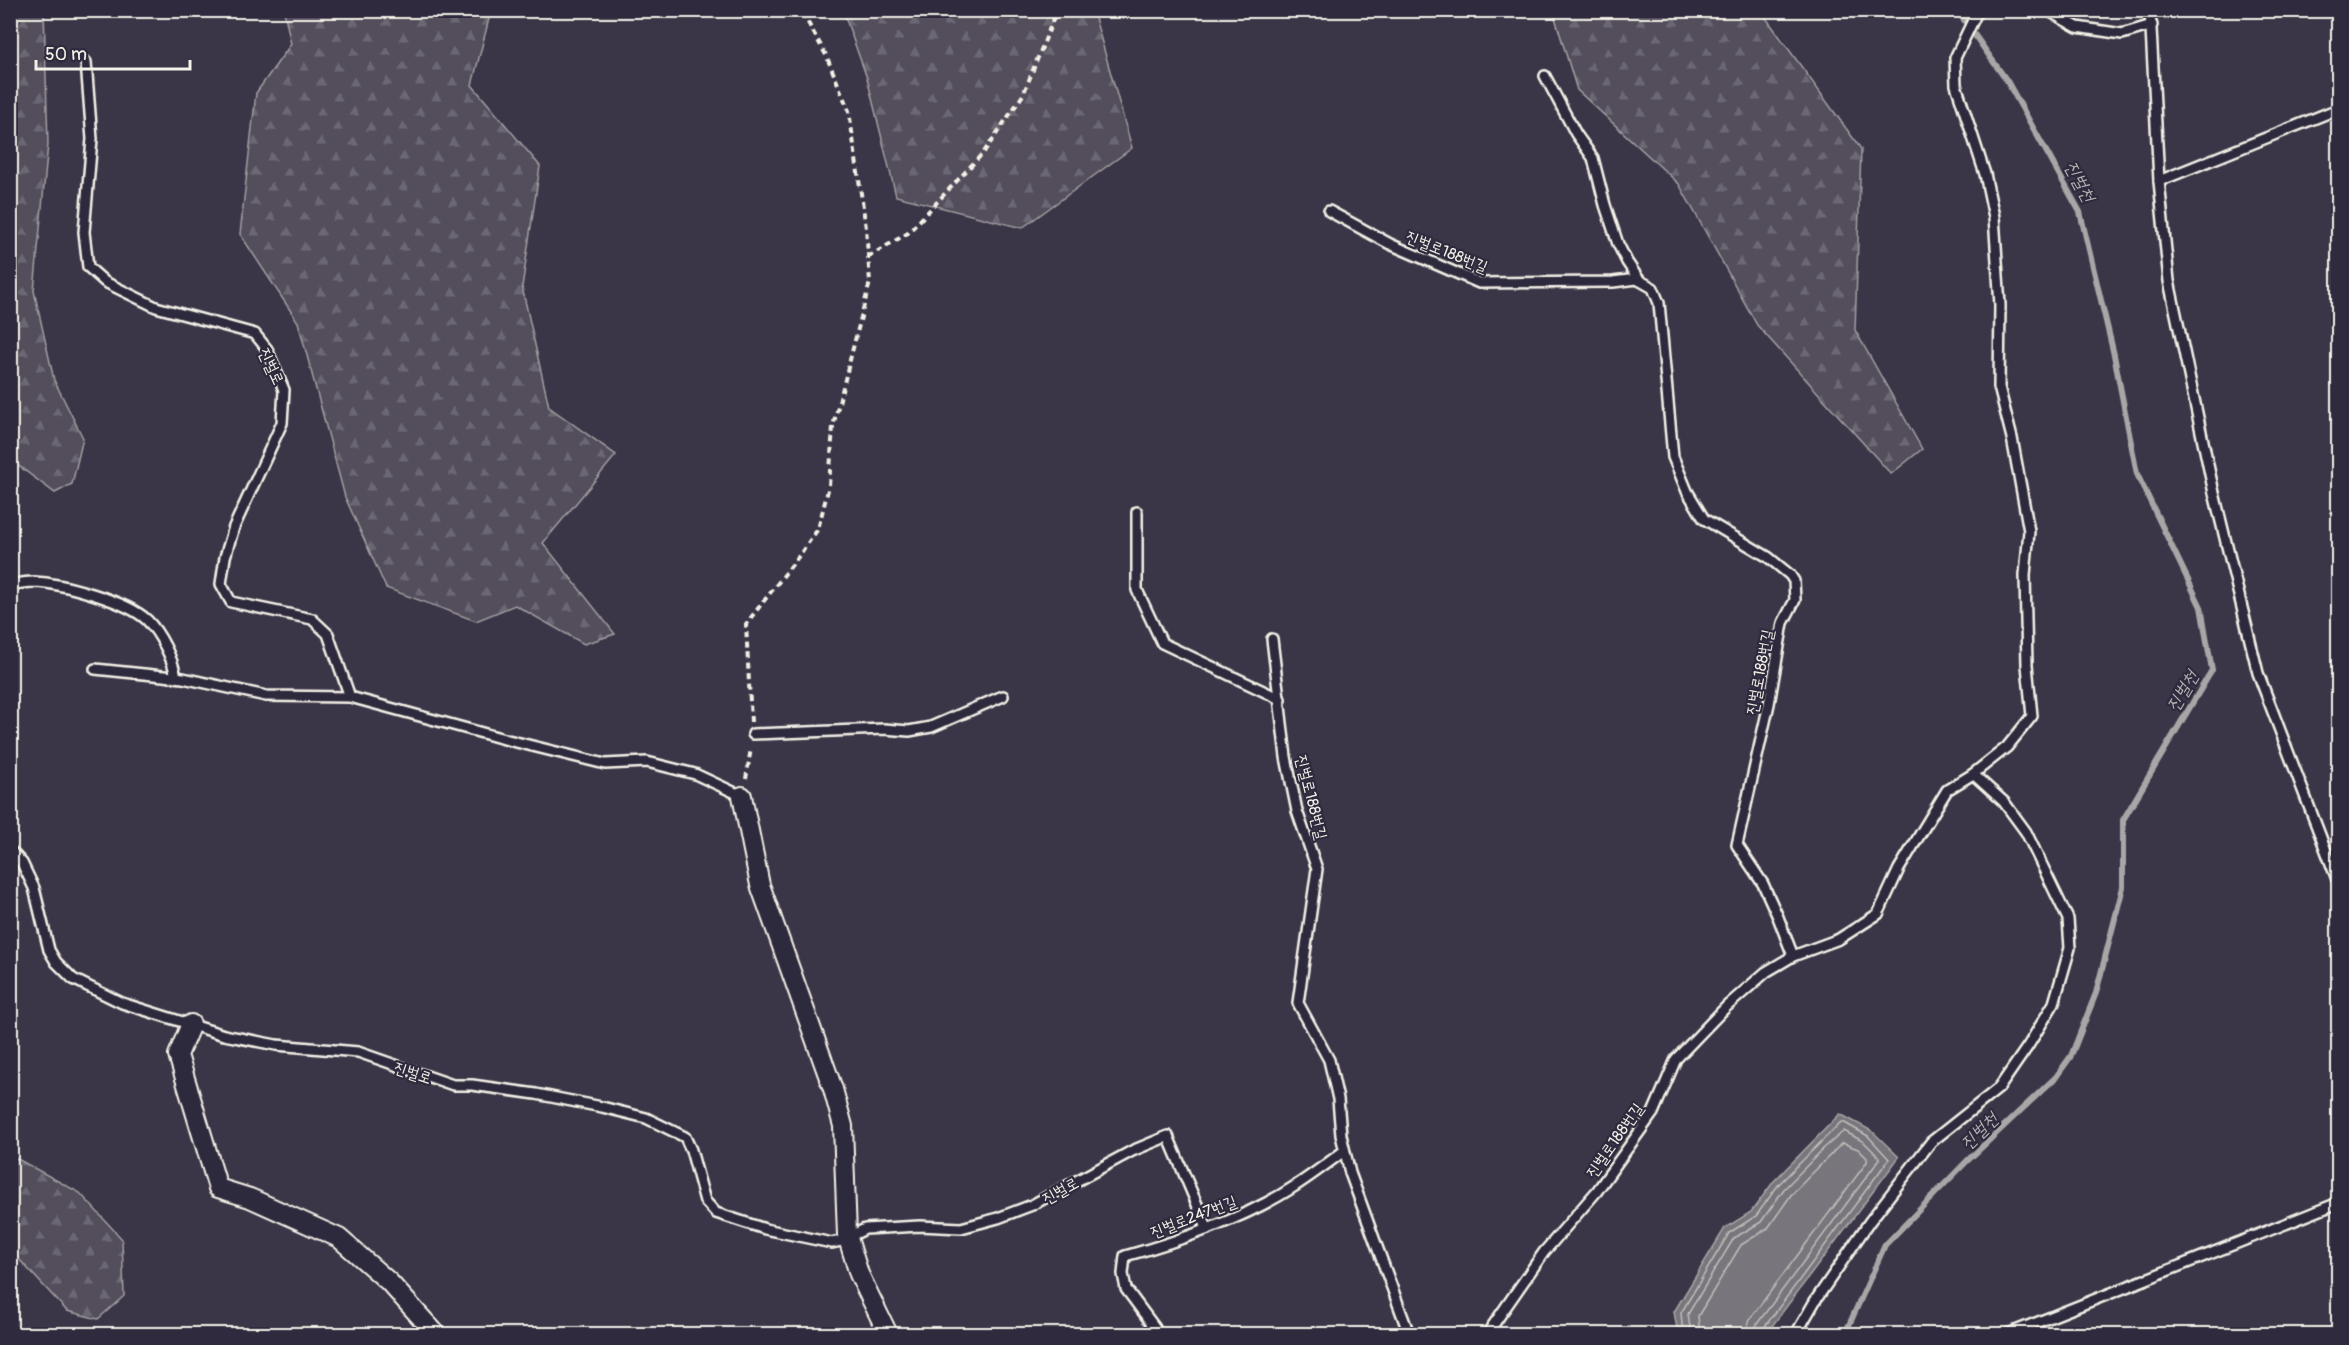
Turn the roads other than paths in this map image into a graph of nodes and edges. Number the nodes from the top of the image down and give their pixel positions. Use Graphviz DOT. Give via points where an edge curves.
graph roads {
  1 [pos="1978,10"];
  2 [pos="2047,10"];
  3 [pos="2150,10"];
  4 [pos="2152,25"];
  5 [pos="86,62"];
  6 [pos="1545,76"];
  7 [pos="2338,109"];
  8 [pos="2159,181"];
  9 [pos="1329,212"];
  10 [pos="1639,280"];
  11 [pos="1137,512"];
  12 [pos="10,584"];
  13 [pos="1272,639"];
  14 [pos="95,669"];
  15 [pos="176,677"];
  16 [pos="1003,696"];
  17 [pos="350,697"];
  18 [pos="1280,699"];
  19 [pos="753,734"];
  20 [pos="1973,774"];
  21 [pos="742,796"];
  22 [pos="10,850"];
  23 [pos="2338,882"];
  24 [pos="1792,956"];
  25 [pos="190,1024"];
  26 [pos="1344,1151"];
  27 [pos="2338,1203"];
  28 [pos="1207,1228"];
  29 [pos="848,1238"];
  30 [pos="436,1335"];
  31 [pos="888,1335"];
  32 [pos="1156,1335"];
  33 [pos="1409,1335"];
  34 [pos="1487,1335"];
  35 [pos="1796,1335"];
  36 [pos="2008,1335"];
  1 -- 20 [label="lane" via="1955,58 1956,85 1985,174 1994,217 2000,305 1999,387 2029,531 2025,575 2032,716 2007,747"];
  2 -- 4 [label="lane" via="2077,27 2122,34"];
  3 -- 4 [label="lane"];
  4 -- 8 [label="lane"];
  5 -- 17 [label="lane, 진벌로" via="92,139 84,232 88,267 105,282 156,307 255,334 267,349 284,390 282,423 234,527 221,585 231,602 312,619 328,634"];
  6 -- 10 [label="lane" via="1593,158 1618,244"];
  7 -- 8 [label="lane"];
  8 -- 23 [label="lane" via="2169,280 2214,493 2258,673"];
  9 -- 10 [label="lane, 진벌로188번길" via="1479,283"];
  10 -- 24 [label="lane, 진벌로188번길" via="1653,288 1659,303 1673,457 1687,491 1704,519 1768,557 1794,581 1795,600 1783,623 1737,845 1763,884"];
  11 -- 18 [label="lane" via="1137,590 1162,643"];
  12 -- 15 [label="lane" via="33,582 70,588 127,608 147,620"];
  13 -- 18 [label="lane, 진벌로188번길"];
  14 -- 15 [label="lane"];
  15 -- 17 [label="lane" via="266,696"];
  16 -- 19 [label="lane" via="931,727 909,732 884,729"];
  17 -- 21 [label="lane" via="605,764 647,762 695,774"];
  18 -- 26 [label="lane, 진벌로188번길" via="1297,812 1317,869 1298,1004 1329,1060"];
  20 -- 24 [label="lane" via="1947,790 1899,869 1878,914 1839,939"];
  20 -- 35 [label="lane" via="2004,802 2026,832 2068,919 2070,948 2054,1003 1999,1088 1930,1142 1870,1221"];
  21 -- 29 [label="street" via="760,885 843,1126"];
  22 -- 25 [label="lane, 진벌로" via="22,863 34,888 49,950 73,979 122,1003"];
  24 -- 34 [label="lane, 진벌로188번길" via="1766,972 1726,1007 1676,1059 1653,1113 1597,1191 1544,1252"];
  25 -- 29 [label="lane, 진벌로" via="276,1045 358,1052 453,1085 472,1084 536,1094 646,1118 685,1137 705,1201 716,1213 765,1229 832,1243"];
  25 -- 30 [label="street" via="178,1055 218,1188 339,1238 389,1282"];
  26 -- 28 [label="lane, 진벌로247번길" via="1294,1187"];
  26 -- 33 [label="lane, 진벌로188번길"];
  27 -- 36 [label="lane"];
  28 -- 29 [label="lane, 진벌로" via="1168,1136 1032,1205 998,1218 961,1228 865,1229"];
  28 -- 32 [label="lane, 진벌로247번길" via="1125,1256 1126,1289"];
  29 -- 31 [label="street" via="859,1274"];
}
